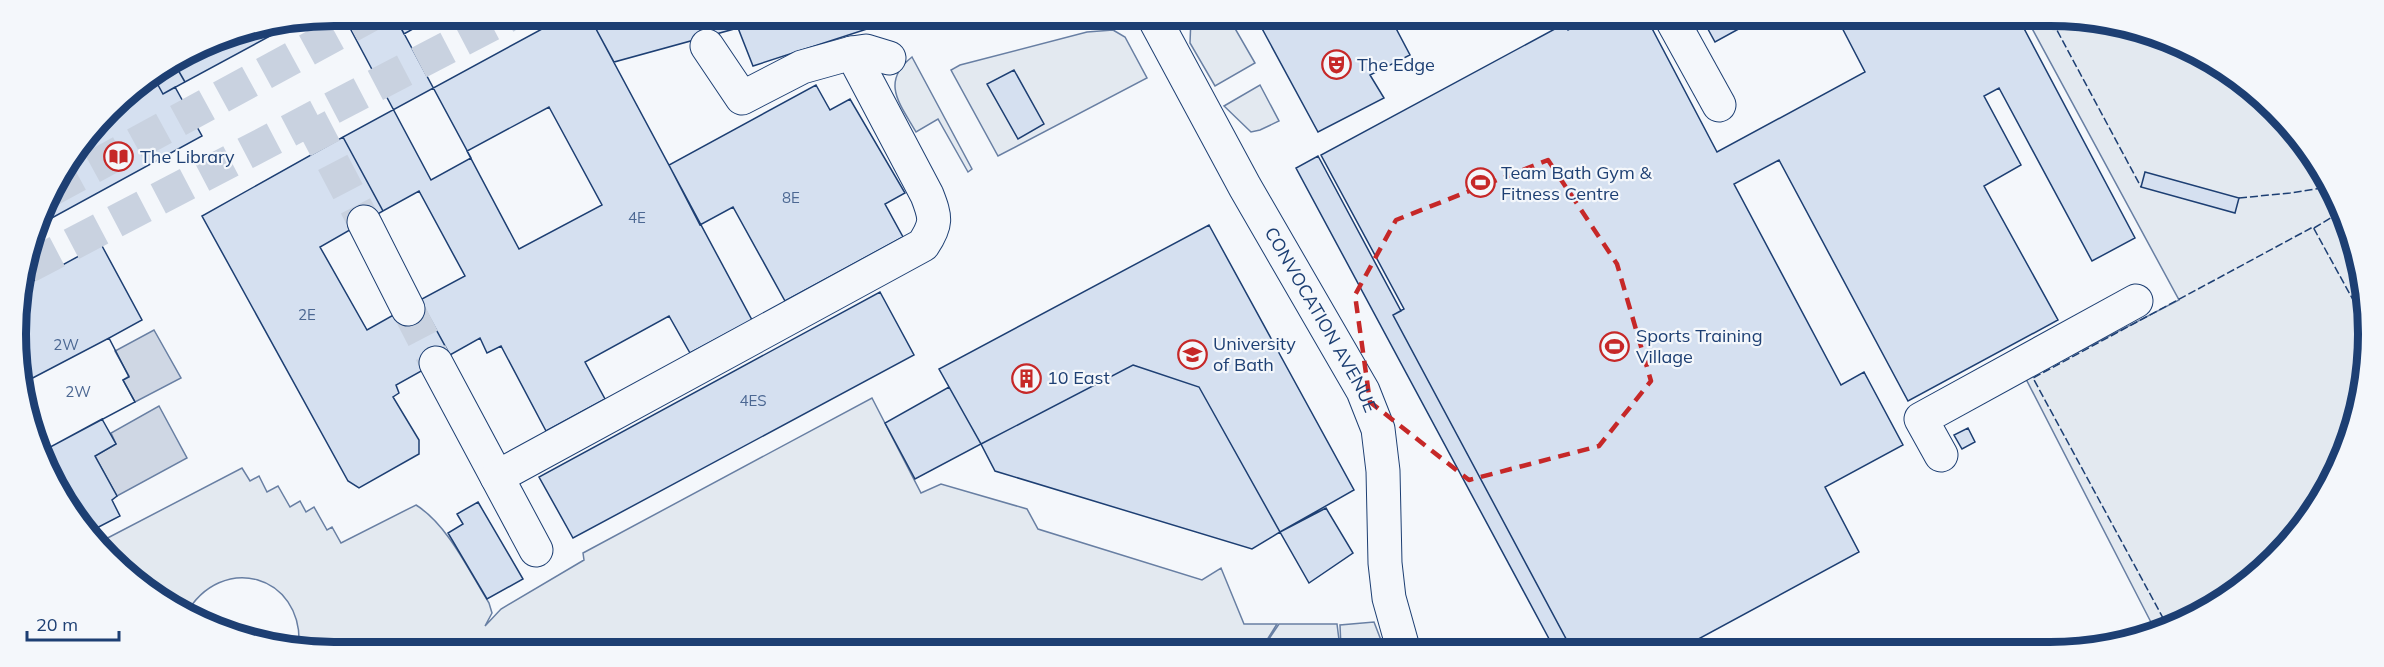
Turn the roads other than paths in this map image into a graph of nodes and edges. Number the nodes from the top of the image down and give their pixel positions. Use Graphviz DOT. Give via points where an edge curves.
graph roads {
  1 [pos="1158,26"];
  2 [pos="1675,26"];
  3 [pos="707,46"];
  4 [pos="852,53"];
  5 [pos="889,58"];
  6 [pos="1719,105"];
  7 [pos="364,222"];
  8 [pos="2136,302"];
  9 [pos="408,309"];
  10 [pos="436,363"];
  11 [pos="1941,455"];
  12 [pos="497,477"];
  13 [pos="536,550"];
  14 [pos="1401,642"];
  1 -- 14 [label="street, CONVOCATION AVENUE" via="1245,187 1363,391 1378,429 1385,563 1389,598"];
  2 -- 6 [label="street"];
  3 -- 4 [label="street" via="742,98 802,67"];
  4 -- 5 [label="street" via="866,51"];
  4 -- 12 [label="street" via="935,215 933,231 923,244"];
  7 -- 9 [label="street"];
  8 -- 11 [label="street" via="1921,419"];
  10 -- 12 [label="street"];
  12 -- 13 [label="street"];
}
